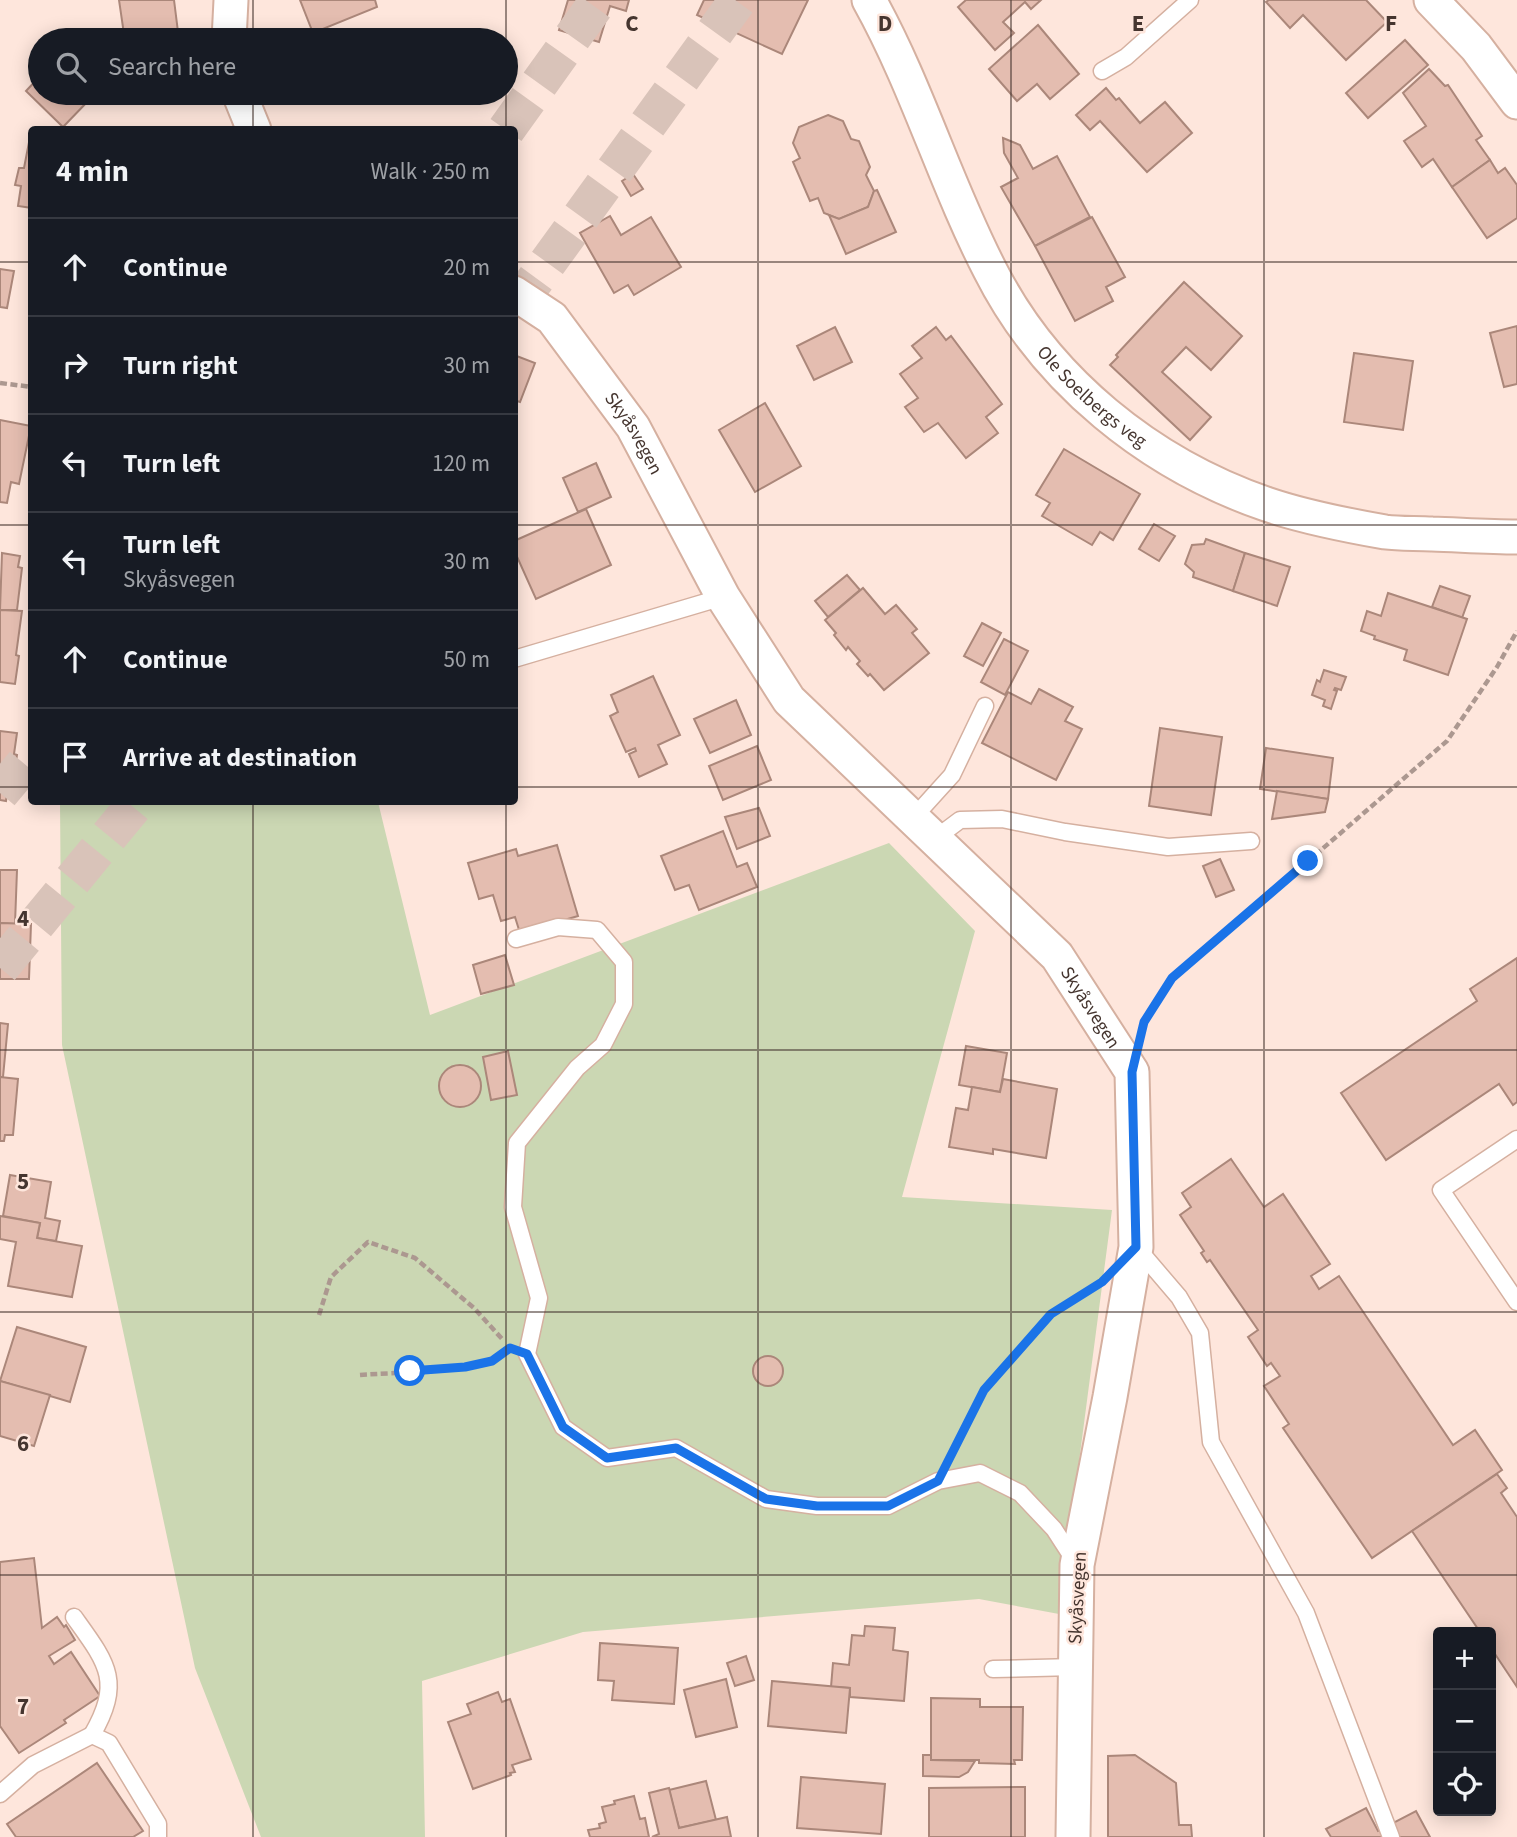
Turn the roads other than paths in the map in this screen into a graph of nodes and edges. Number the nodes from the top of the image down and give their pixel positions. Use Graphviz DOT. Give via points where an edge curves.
graph roads {
  1 [pos="231,0"];
  2 [pos="869,0"];
  3 [pos="1190,0"];
  4 [pos="1431,0"];
  5 [pos="230,28"];
  6 [pos="1102,71"];
  7 [pos="1517,102"];
  8 [pos="244,105"];
  9 [pos="252,126"];
  10 [pos="518,296"];
  11 [pos="1517,537"];
  12 [pos="723,597"];
  13 [pos="518,658"];
  14 [pos="985,706"];
  15 [pos="925,828"];
  16 [pos="1251,841"];
  17 [pos="516,940"];
  18 [pos="1517,1139"];
  19 [pos="1136,1247"];
  20 [pos="1517,1302"];
  21 [pos="1077,1564"];
  22 [pos="74,1617"];
  23 [pos="1075,1667"];
  24 [pos="993,1669"];
  25 [pos="92,1735"];
  26 [pos="0,1794"];
  27 [pos="158,1837"];
  28 [pos="1073,1837"];
  29 [pos="1391,1837"];
  1 -- 5 [label="street"];
  2 -- 11 [label="street, Ole Soelbergs veg" via="990,272 1061,373 1105,415 1207,479 1266,504 1388,532"];
  3 -- 6 [label="lane" via="1126,57"];
  4 -- 7 [label="street" via="1476,47"];
  8 -- 9 [label="street"];
  10 -- 12 [label="street, Skyåsvegen" via="552,318 633,427"];
  12 -- 13 [label="lane"];
  12 -- 15 [label="street, Skyåsvegen" via="789,700"];
  14 -- 15 [label="lane"];
  15 -- 16 [label="lane" via="960,820 1002,819 1168,847"];
  15 -- 19 [label="street, Skyåsvegen" via="1057,956 1132,1072"];
  17 -- 21 [label="lane" via="558,927 597,930 624,962 624,1004 603,1045 577,1068 517,1143 513,1207 539,1298 527,1354 563,1427 607,1458 676,1448 766,1499 817,1506 888,1506 938,1481 979,1473 1020,1493 1054,1529"];
  18 -- 20 [label="lane" via="1441,1190"];
  19 -- 21 [label="street, Skyåsvegen"];
  19 -- 29 [label="lane" via="1179,1297 1200,1333 1211,1442 1306,1613"];
  21 -- 23 [label="street, Skyåsvegen"];
  22 -- 25 [label="lane" via="102,1656 110,1690 105,1712"];
  23 -- 24 [label="lane"];
  23 -- 28 [label="street, Skyåsvegen"];
  25 -- 26 [label="lane" via="33,1765"];
  25 -- 27 [label="lane" via="109,1743 158,1824"];
}
